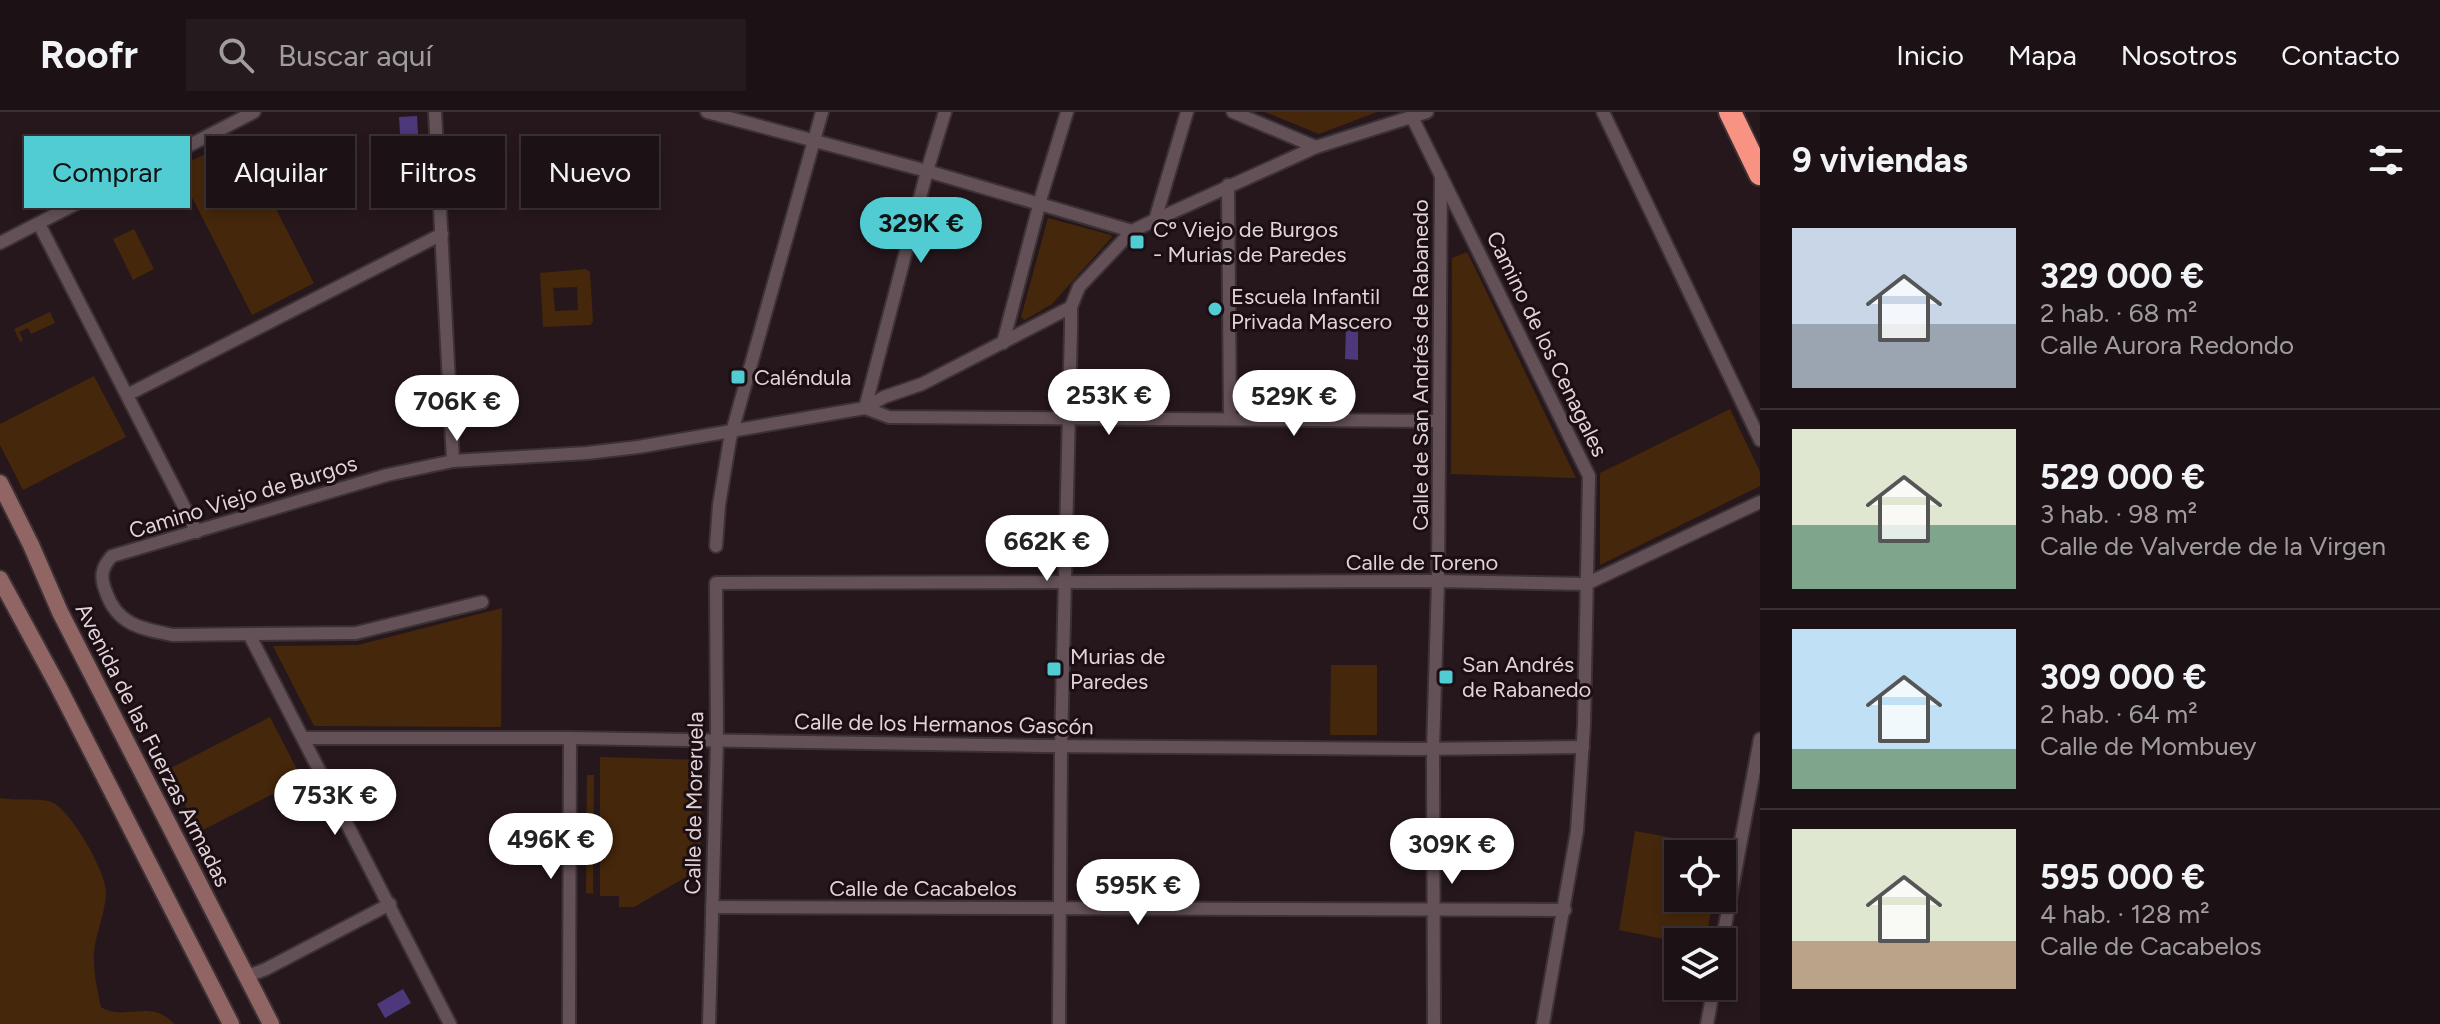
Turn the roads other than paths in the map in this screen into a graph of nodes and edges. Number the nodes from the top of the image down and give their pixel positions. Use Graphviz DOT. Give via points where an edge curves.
graph roads {
  1 [pos="254,112"];
  2 [pos="435,112"];
  3 [pos="707,112"];
  4 [pos="822,112"];
  5 [pos="945,112"];
  6 [pos="1067,112"];
  7 [pos="1187,112"];
  8 [pos="1233,112"];
  9 [pos="1427,112"];
  10 [pos="1603,112"];
  11 [pos="1730,112"];
  12 [pos="1412,117"];
  13 [pos="814,142"];
  14 [pos="1316,147"];
  15 [pos="927,171"];
  16 [pos="1441,173"];
  17 [pos="1760,174"];
  18 [pos="1228,185"];
  19 [pos="1040,203"];
  20 [pos="1155,220"];
  21 [pos="39,224"];
  22 [pos="1132,231"];
  23 [pos="442,234"];
  24 [pos="0,243"];
  25 [pos="1071,307"];
  26 [pos="1003,343"];
  27 [pos="127,395"];
  28 [pos="865,408"];
  29 [pos="1230,419"];
  30 [pos="1069,420"];
  31 [pos="1438,421"];
  32 [pos="733,431"];
  33 [pos="1760,440"];
  34 [pos="453,461"];
  35 [pos="0,483"];
  36 [pos="1760,502"];
  37 [pos="197,532"];
  38 [pos="716,546"];
  39 [pos="0,579"];
  40 [pos="1438,581"];
  41 [pos="1065,582"];
  42 [pos="716,583"];
  43 [pos="1586,584"];
  44 [pos="482,602"];
  45 [pos="249,634"];
  46 [pos="304,738"];
  47 [pos="570,738"];
  48 [pos="1760,739"];
  49 [pos="717,741"];
  50 [pos="1061,746"];
  51 [pos="1583,747"];
  52 [pos="1433,749"];
  53 [pos="390,904"];
  54 [pos="712,907"];
  55 [pos="1060,909"];
  56 [pos="1435,910"];
  57 [pos="1565,910"];
  58 [pos="1725,928"];
  59 [pos="245,973"];
  60 [pos="1711,1000"];
  61 [pos="231,1024"];
  62 [pos="271,1024"];
  63 [pos="450,1024"];
  64 [pos="569,1024"];
  65 [pos="709,1024"];
  66 [pos="1059,1024"];
  67 [pos="1434,1024"];
  68 [pos="1543,1024"];
  69 [pos="1707,1024"];
  1 -- 21 [label="street"];
  2 -- 23 [label="street"];
  3 -- 13 [label="street"];
  4 -- 13 [label="street"];
  5 -- 15 [label="street"];
  6 -- 19 [label="street"];
  7 -- 20 [label="street"];
  8 -- 14 [label="street"];
  9 -- 12 [label="street"];
  10 -- 33 [label="street"];
  11 -- 17 [label="highway"];
  12 -- 14 [label="street"];
  12 -- 16 [label="street, Camino de los Cenagales"];
  13 -- 15 [label="street"];
  13 -- 32 [label="street"];
  14 -- 18 [label="street"];
  15 -- 19 [label="street"];
  15 -- 28 [label="street"];
  16 -- 31 [label="street, Calle de San Andrés de Rabanedo"];
  16 -- 43 [label="street, Camino de los Cenagales" via="1589,476"];
  18 -- 20 [label="street"];
  18 -- 29 [label="street"];
  19 -- 22 [label="street"];
  19 -- 26 [label="street"];
  20 -- 22 [label="street"];
  21 -- 24 [label="street"];
  21 -- 27 [label="street"];
  22 -- 25 [label="street" via="1079,287"];
  23 -- 27 [label="street"];
  23 -- 34 [label="street"];
  25 -- 26 [label="street, Camino Viejo de Burgos"];
  25 -- 30 [label="street"];
  26 -- 28 [label="street, Camino Viejo de Burgos"];
  27 -- 37 [label="street"];
  28 -- 30 [label="street" via="889,417"];
  28 -- 32 [label="street, Camino Viejo de Burgos"];
  29 -- 30 [label="street"];
  29 -- 31 [label="street"];
  30 -- 41 [label="street"];
  31 -- 40 [label="street, Calle de San Andrés de Rabanedo"];
  32 -- 34 [label="street, Camino Viejo de Burgos" via="587,453"];
  32 -- 38 [label="street"];
  34 -- 37 [label="street, Camino Viejo de Burgos" via="387,475"];
  35 -- 59 [label="street, Avenida de las Fuerzas Armadas" via="60,612"];
  36 -- 43 [label="street, Calle de Toreno"];
  37 -- 45 [label="street, Camino Viejo de Burgos" via="112,556 103,566 111,606 143,629 173,635"];
  39 -- 61 [label="street"];
  40 -- 41 [label="street, Calle de Toreno"];
  40 -- 43 [label="street, Calle de Toreno"];
  40 -- 52 [label="street, Calle de San Andrés de Rabanedo"];
  41 -- 42 [label="street, Calle de Toreno"];
  41 -- 50 [label="street"];
  42 -- 49 [label="street, Calle de Moreruela"];
  43 -- 51 [label="street, Camino de los Cenagales"];
  44 -- 45 [label="street" via="356,633"];
  45 -- 46 [label="street"];
  46 -- 47 [label="street, Calle de los Hermanos Gascón"];
  46 -- 53 [label="street"];
  47 -- 49 [label="street, Calle de los Hermanos Gascón"];
  47 -- 64 [label="street"];
  48 -- 58 [label="street"];
  49 -- 50 [label="street, Calle de los Hermanos Gascón"];
  49 -- 54 [label="street, Calle de Moreruela"];
  50 -- 52 [label="street, Calle de los Hermanos Gascón"];
  50 -- 55 [label="street"];
  51 -- 52 [label="street, Calle de los Hermanos Gascón"];
  51 -- 57 [label="street, Camino de los Cenagales"];
  52 -- 56 [label="street, Calle de San Andrés de Rabanedo"];
  53 -- 59 [label="street" via="266,969"];
  53 -- 63 [label="street"];
  54 -- 55 [label="street, Calle de Cacabelos"];
  54 -- 65 [label="street, Calle de Moreruela"];
  55 -- 56 [label="street, Calle de Cacabelos"];
  55 -- 66 [label="street"];
  56 -- 57 [label="street, Calle de Cacabelos"];
  56 -- 67 [label="street, Calle de San Andrés de Rabanedo"];
  57 -- 68 [label="street, Camino de los Cenagales"];
  59 -- 62 [label="street, Avenida de las Fuerzas Armadas"];
  60 -- 69 [label="street"];
}
